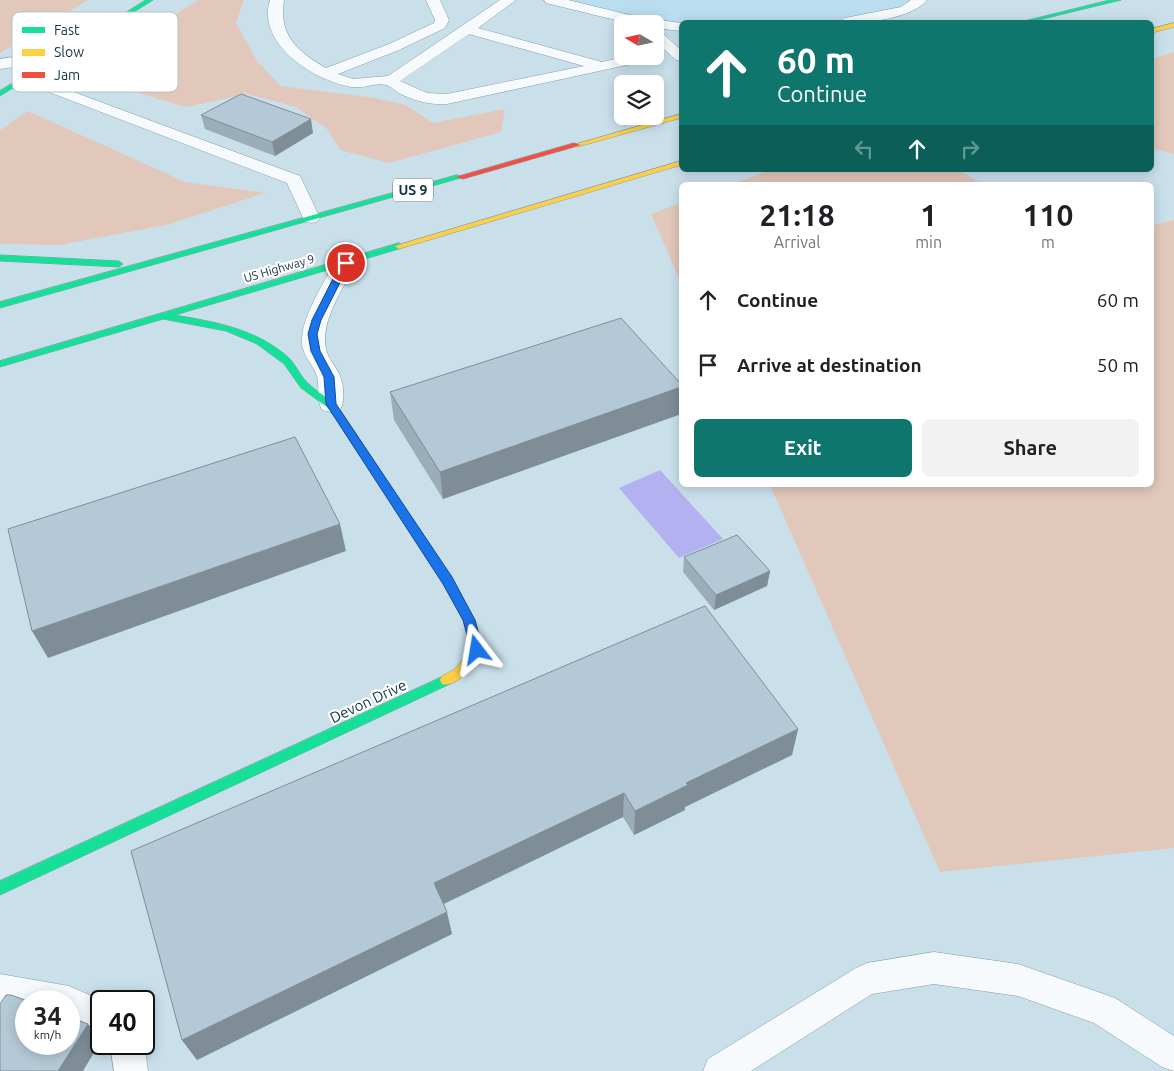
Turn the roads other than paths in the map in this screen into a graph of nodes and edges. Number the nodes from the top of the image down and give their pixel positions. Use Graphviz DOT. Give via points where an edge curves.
graph roads {
  1 [pos="150,0"];
  2 [pos="277,0"];
  3 [pos="433,0"];
  4 [pos="509,0"];
  5 [pos="551,0"];
  6 [pos="920,0"];
  7 [pos="1118,0"];
  8 [pos="131,12"];
  9 [pos="614,16"];
  10 [pos="855,20"];
  11 [pos="1033,20"];
  12 [pos="664,25"];
  13 [pos="1174,25"];
  14 [pos="679,27"];
  15 [pos="467,29"];
  16 [pos="1154,31"];
  17 [pos="664,42"];
  18 [pos="678,54"];
  19 [pos="664,55"];
  20 [pos="614,64"];
  21 [pos="603,66"];
  22 [pos="325,74"];
  23 [pos="390,81"];
  24 [pos="12,86"];
  25 [pos="62,92"];
  26 [pos="0,94"];
  27 [pos="679,117"];
  28 [pos="679,165"];
  29 [pos="311,218"];
  30 [pos="0,258"];
  31 [pos="346,263"];
  32 [pos="146,265"];
  33 [pos="0,305"];
  34 [pos="163,316"];
  35 [pos="0,364"];
  36 [pos="331,404"];
  37 [pos="0,888"];
  38 [pos="0,990"];
  39 [pos="15,993"];
  40 [pos="129,1055"];
  41 [pos="1174,1055"];
  42 [pos="131,1071"];
  43 [pos="720,1071"];
  1 -- 8 [label="main road"];
  2 -- 22 [label="lane" via="274,23 283,41 304,62"];
  3 -- 22 [label="lane" via="442,20 440,25"];
  4 -- 15 [label="lane"];
  5 -- 9 [label="lane"];
  6 -- 10 [label="lane" via="905,10"];
  7 -- 11 [label="main road"];
  12 -- 14 [label="lane"];
  13 -- 16 [label="main road"];
  15 -- 21 [label="lane"];
  15 -- 23 [label="lane"];
  17 -- 18 [label="lane"];
  18 -- 19 [label="lane"];
  20 -- 21 [label="lane"];
  21 -- 23 [label="lane" via="438,100 417,96"];
  22 -- 23 [label="lane" via="353,83"];
  24 -- 26 [label="main road"];
  25 -- 29 [label="lane" via="294,180"];
  27 -- 29 [label="main road, US 9"];
  28 -- 31 [label="main road, US Highway 9"];
  29 -- 32 [label="main road, US 9"];
  30 -- 32 [label="main road"];
  31 -- 34 [label="main road, US Highway 9"];
  31 -- 36 [label="street" via="312,334 315,351 329,377"];
  32 -- 33 [label="main road, US 9"];
  34 -- 35 [label="main road, US Highway 9"];
  34 -- 36 [label="main road" via="235,330 264,343 287,362 307,389"];
  36 -- 37 [label="main road, Devon Drive" via="447,580 469,620 477,650 459,674 427,690"];
  38 -- 39 [label="lane"];
  40 -- 42 [label="lane"];
  41 -- 43 [label="lane" via="1103,1010 1018,980 934,968 867,979"];
}
